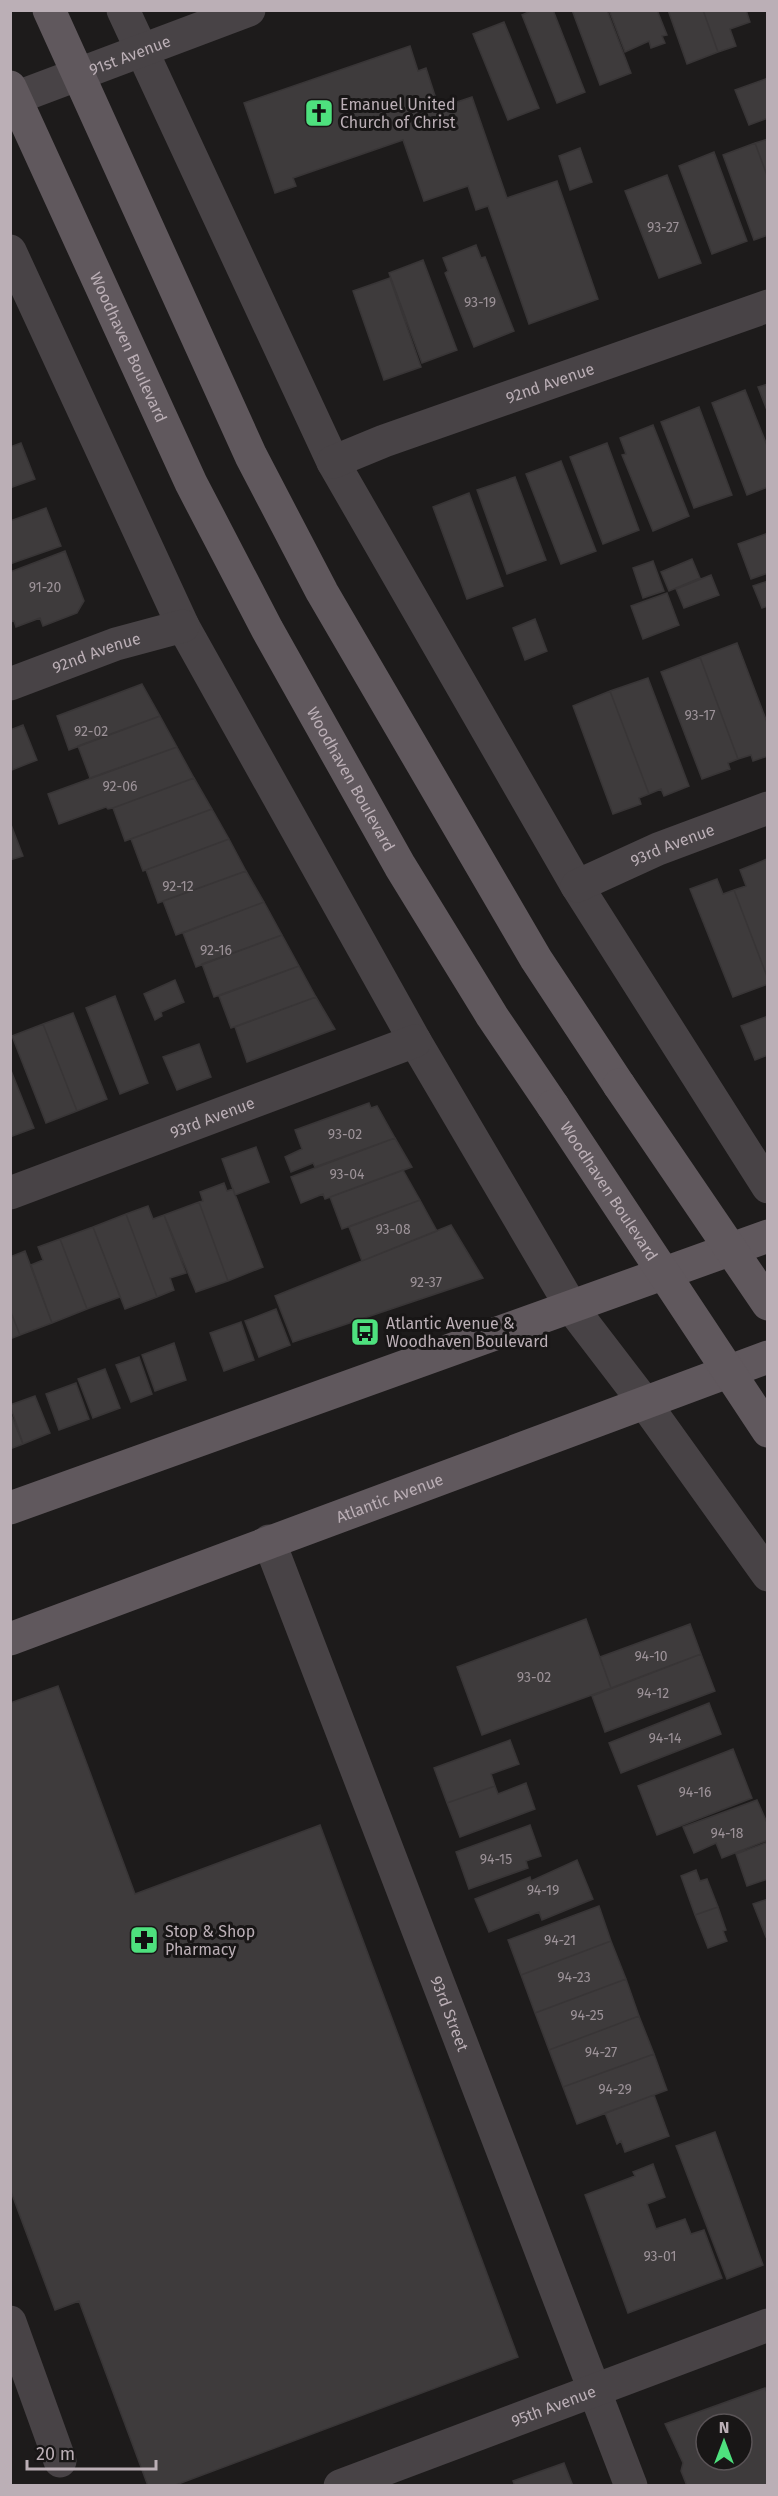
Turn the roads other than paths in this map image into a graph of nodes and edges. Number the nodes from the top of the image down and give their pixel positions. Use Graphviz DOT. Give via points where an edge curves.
graph roads {
  1 [pos="49,10"];
  2 [pos="123,10"];
  3 [pos="249,10"];
  4 [pos="141,50"];
  5 [pos="76,75"];
  6 [pos="12,95"];
  7 [pos="10,251"];
  8 [pos="768,306"];
  9 [pos="333,462"];
  10 [pos="183,626"];
  11 [pos="10,684"];
  12 [pos="768,808"];
  13 [pos="577,886"];
  14 [pos="415,1041"];
  15 [pos="768,1187"];
  16 [pos="10,1193"];
  17 [pos="768,1236"];
  18 [pos="768,1304"];
  19 [pos="572,1308"];
  20 [pos="768,1357"];
  21 [pos="644,1402"];
  22 [pos="768,1431"];
  23 [pos="10,1508"];
  24 [pos="269,1541"];
  25 [pos="768,1575"];
  26 [pos="10,1639"];
  27 [pos="10,2322"];
  28 [pos="768,2325"];
  29 [pos="595,2391"];
  30 [pos="60,2461"];
  31 [pos="340,2486"];
  32 [pos="631,2486"];
  1 -- 5 [label="main road"];
  2 -- 4 [label="street"];
  3 -- 4 [label="street, 91st Avenue"];
  4 -- 5 [label="street, 91st Avenue"];
  4 -- 9 [label="street"];
  5 -- 6 [label="street, 91st Avenue"];
  5 -- 18 [label="main road, bridge" via="251,456 322,592 536,959"];
  6 -- 22 [label="main road, Woodhaven Boulevard, bridge" via="191,483 267,629 400,866 492,1016"];
  7 -- 10 [label="street"];
  8 -- 9 [label="street, 92nd Avenue"];
  9 -- 13 [label="street"];
  10 -- 11 [label="street, 92nd Avenue" via="116,644"];
  10 -- 14 [label="street"];
  12 -- 13 [label="street, 93rd Avenue" via="658,849"];
  13 -- 15 [label="street"];
  14 -- 16 [label="street, 93rd Avenue"];
  14 -- 19 [label="street"];
  17 -- 19 [label="main road"];
  19 -- 21 [label="street"];
  19 -- 23 [label="main road"];
  20 -- 21 [label="main road, Atlantic Avenue"];
  21 -- 24 [label="main road, Atlantic Avenue"];
  21 -- 25 [label="street"];
  24 -- 26 [label="main road, Atlantic Avenue"];
  24 -- 29 [label="street, 93rd Street"];
  27 -- 30 [label="street"];
  28 -- 29 [label="street, 95th Avenue"];
  29 -- 31 [label="street, 95th Avenue"];
  29 -- 32 [label="street, 93rd Street"];
}
